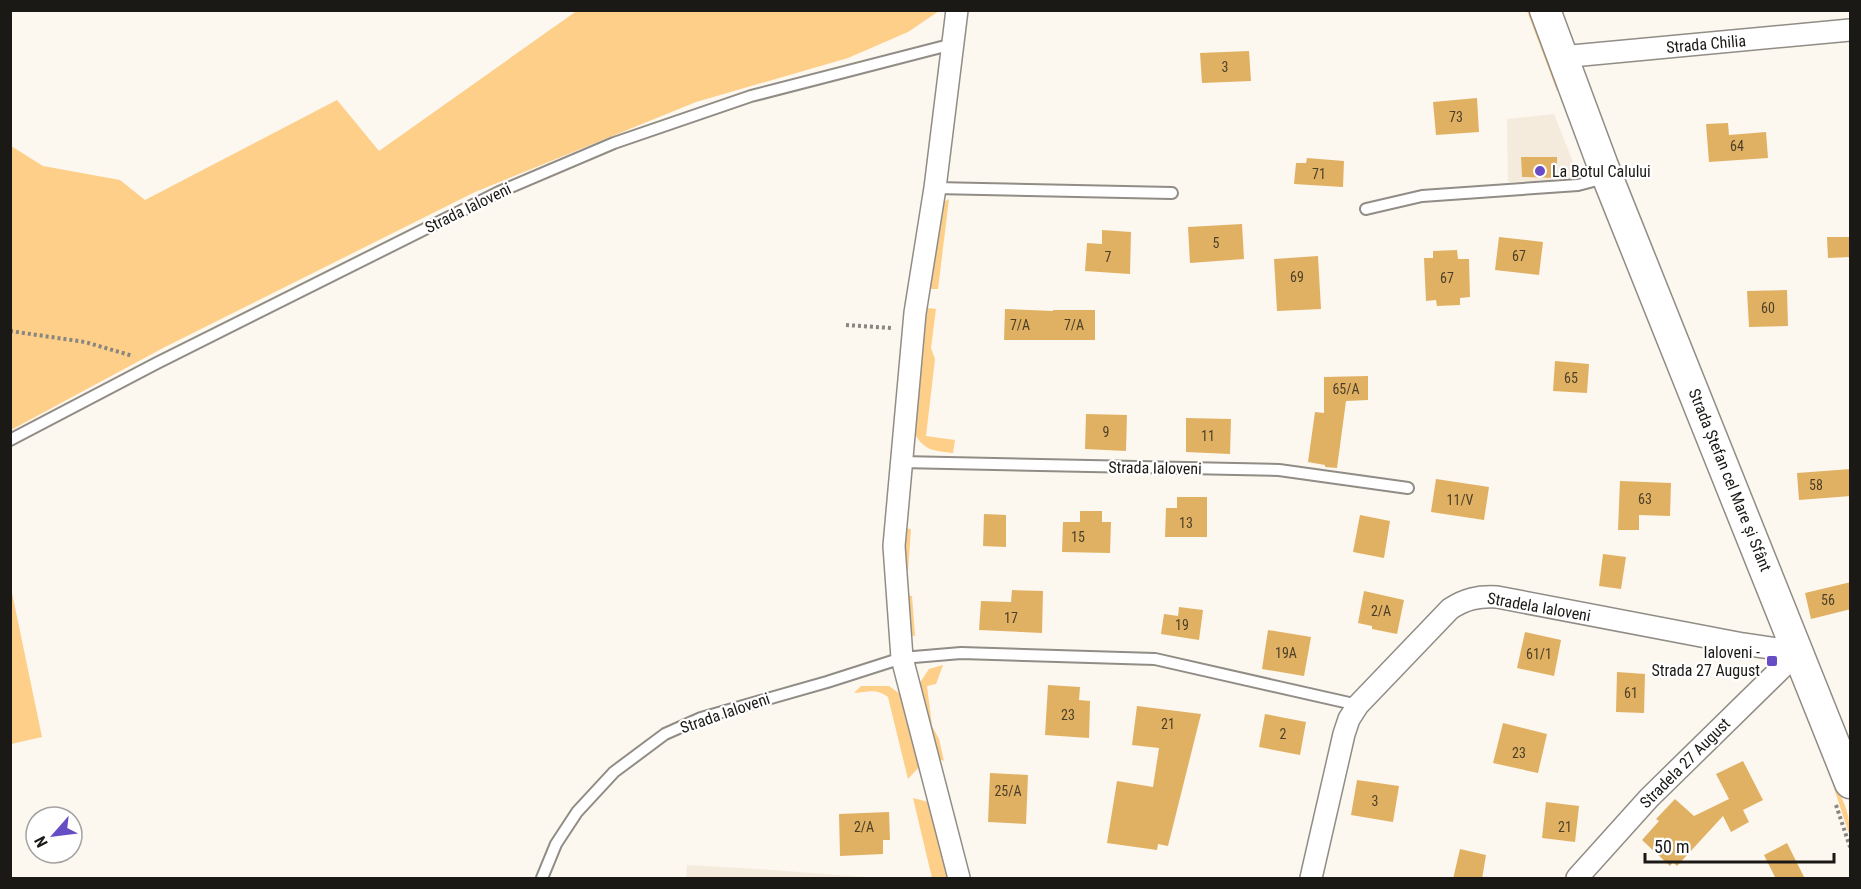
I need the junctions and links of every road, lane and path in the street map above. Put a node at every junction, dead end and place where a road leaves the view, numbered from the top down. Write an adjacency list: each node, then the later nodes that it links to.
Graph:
1 (957, 10): 4 (street)
2 (1545, 10): 5 (main road, Strada Ștefan cel Mare și Sfânt)
3 (1851, 30): 5 (street, Strada Chilia)
4 (953, 44): 7 (street); 13 (lane, Strada Ialoveni)
5 (1561, 57): 6 (main road, Strada Ștefan cel Mare și Sfânt)
6 (1608, 177): 9 (lane); 17 (main road, Strada Ștefan cel Mare și Sfânt)
7 (935, 188): 8 (lane); 11 (street)
8 (1173, 193)
9 (1366, 209)
10 (846, 325): 11 (path)
11 (913, 330): 15 (street)
12 (10, 331): 13 (path)
13 (157, 363): 14 (lane, Strada Ialoveni)
14 (10, 440)
15 (901, 462): 16 (lane, Strada Ialoveni); 18 (street)
16 (1408, 488)
17 (1798, 652): 19 (street, Stradela Ialoveni); 20 (main road, Strada Ștefan cel Mare și Sfânt); 24 (street, Stradela 27 August)
18 (902, 658): 19 (lane, Strada Ialoveni); 21 (lane, Strada Ialoveni); 22 (street)
19 (1358, 705): 23 (street, Stradela Ialoveni)
20 (1851, 783)
21 (542, 879)
22 (959, 879)
23 (1311, 879)
24 (1577, 879)

